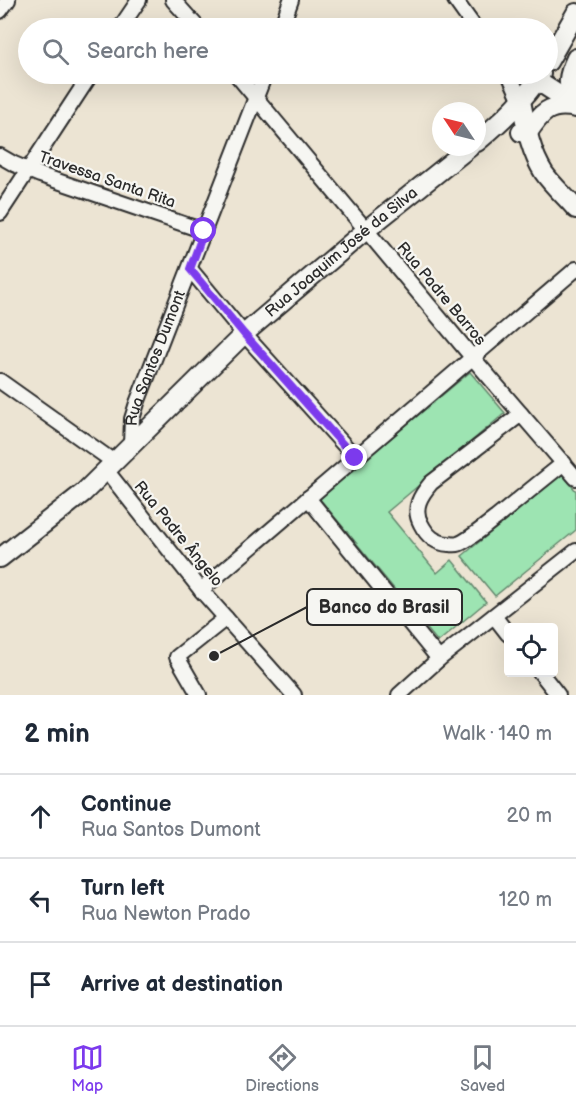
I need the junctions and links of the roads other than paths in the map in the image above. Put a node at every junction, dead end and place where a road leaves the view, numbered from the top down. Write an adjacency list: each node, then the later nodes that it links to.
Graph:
1 (8, 0): 6 (street)
2 (139, 0): 8 (street)
3 (173, 0): 9 (street)
4 (291, 0): 10 (street)
5 (455, 0): 11 (street)
6 (0, 10)
7 (576, 13): 12 (main road)
8 (127, 18)
9 (189, 18)
10 (285, 18)
11 (468, 18)
12 (558, 44)
13 (576, 58): 22 (main road)
14 (84, 84): 28 (street)
15 (245, 84): 20 (street, Rua Padre Barros)
16 (261, 84): 20 (street, Rua Santos Dumont)
17 (514, 84): 21 (street)
18 (533, 84): 21 (main road)
19 (548, 84): 22 (main road)
20 (256, 97): 31 (street, Rua Padre Barros); 32 (street, Rua Santos Dumont)
21 (521, 101): 23 (main road); 25 (main road)
22 (576, 105): 25 (main road)
23 (496, 126): 24 (main road); 25 (main road)
24 (486, 134)
25 (528, 134): 29 (main road)
26 (0, 156): 28 (street, Travessa Santa Rita)
27 (459, 156): 31 (main road, Rua Joaquim José da Silva)
28 (28, 170): 30 (street); 32 (street, Travessa Santa Rita)
29 (576, 209)
30 (0, 213)
31 (366, 230): 35 (main road, Rua Joaquim José da Silva); 36 (street, Rua Padre Barros)
32 (204, 231): 33 (street, Rua Santos Dumont)
33 (190, 269): 35 (street); 39 (street, Rua Santos Dumont)
34 (576, 269): 36 (street)
35 (244, 334): 39 (main road, Rua Joaquim José da Silva); 40 (street)
36 (472, 357): 38 (street, Rua Padre Barros); 40 (street)
37 (0, 381): 42 (street, Rua Padre Ângelo)
38 (521, 414): 41 (street, Rua Padre Barros); 41 (street)
39 (131, 444): 42 (main road, Rua Joaquim José da Silva)
40 (355, 458): 44 (street)
41 (564, 463): 43 (street, Rua Padre Barros)
42 (110, 466): 46 (main road); 47 (street, Rua Padre Ângelo)
43 (576, 478)
44 (308, 498): 47 (street); 51 (street)
45 (576, 551): 48 (street)
46 (0, 558)
47 (201, 590): 49 (street, Rua Padre Ângelo)
48 (494, 616): 50 (street); 51 (street)
49 (226, 618): 53 (street); 54 (street, Rua Padre Ângelo)
50 (504, 629)
51 (439, 659): 55 (street)
52 (544, 677): 56 (street)
53 (199, 695)
54 (294, 695)
55 (399, 695)
56 (558, 695)

